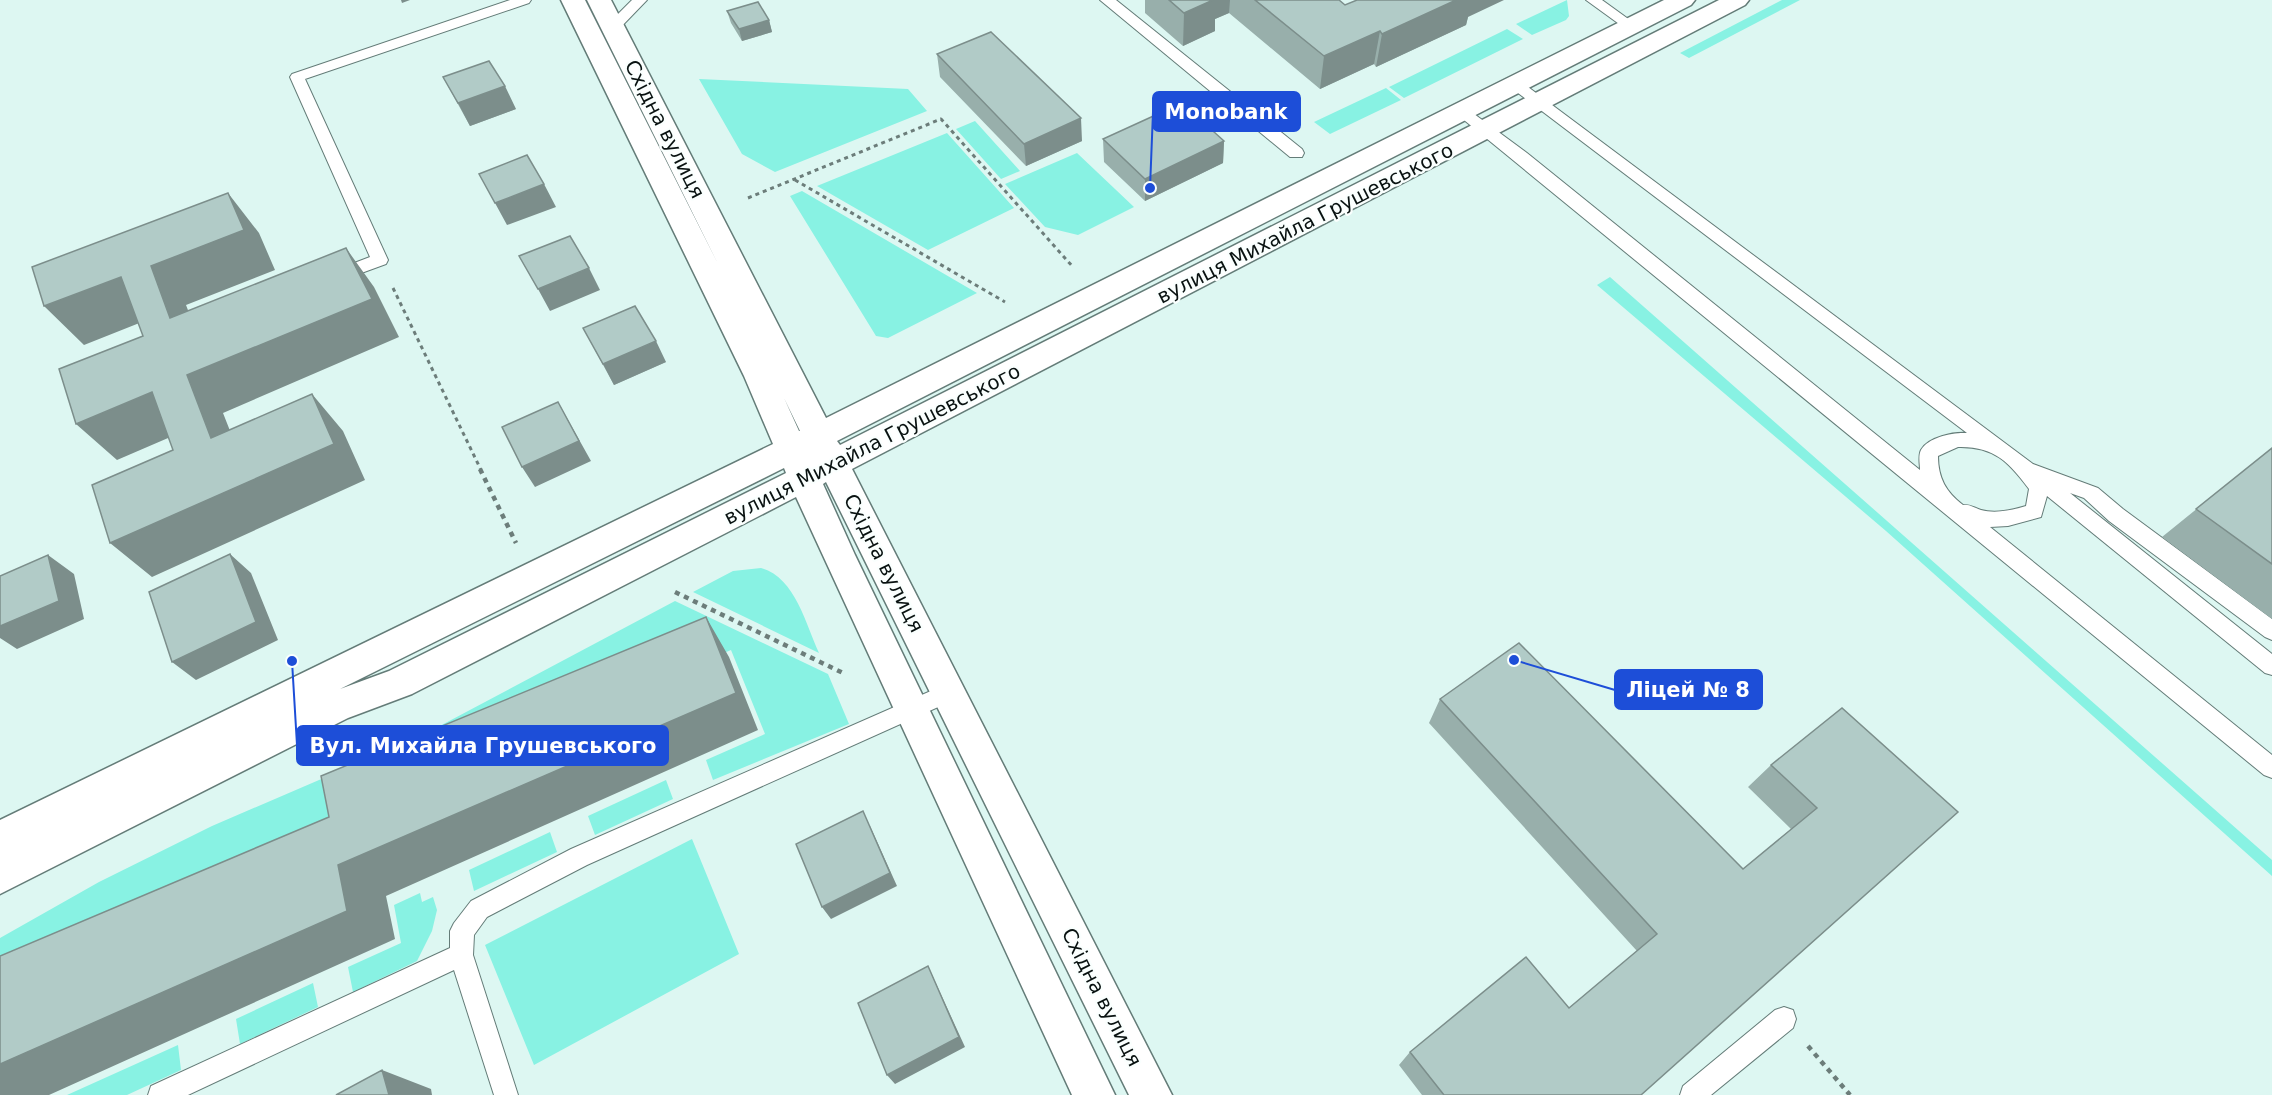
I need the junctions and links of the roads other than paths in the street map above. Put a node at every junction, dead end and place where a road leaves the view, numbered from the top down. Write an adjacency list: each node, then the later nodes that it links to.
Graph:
1 (524, 0): 16 (lane)
2 (573, 0): 18 (main road, Східна вулиця)
3 (599, 0): 10 (main road, Східна вулиця)
4 (640, 0): 10 (lane)
5 (1107, 0): 15 (lane)
6 (1593, 0): 9 (lane)
7 (1683, 0): 9 (main road, вулиця Михайла Грушевського)
8 (1737, 0): 12 (main road, вулиця Михайла Грушевського)
9 (1631, 26): 11 (main road, вулиця Михайла Грушевського)
10 (613, 27): 18 (main road, Східна вулиця)
11 (1515, 84): 12 (lane); 13 (main road, вулиця Михайла Грушевського)
12 (1539, 102): 14 (main road, вулиця Михайла Грушевського); 17 (lane)
13 (1461, 111): 14 (lane); 18 (main road, вулиця Михайла Грушевського)
14 (1486, 130): 18 (main road, вулиця Михайла Грушевського); 20 (lane)
15 (1296, 153)
16 (316, 284)
17 (1998, 446): 19 (lane); 20 (lane)
18 (812, 457): 23 (main road, Східна вулиця); 24 (main road, Східна вулиця); 26 (main road, вулиця Михайла Грушевського); 27 (main road, вулиця Михайла Грушевського)
19 (2024, 468): 20 (lane); 21 (lane); 22 (lane)
20 (1945, 500): 25 (lane)
21 (2272, 631)
22 (2272, 666)
23 (949, 692): 24 (lane); 33 (main road, Східна вулиця)
24 (912, 710): 28 (lane); 32 (main road, Східна вулиця)
25 (2272, 768)
26 (0, 840)
27 (0, 875)
28 (461, 956): 30 (lane); 31 (lane)
29 (1784, 1018): 34 (lane)
30 (160, 1095)
31 (506, 1095)
32 (1094, 1095)
33 (1151, 1095)
34 (1692, 1095)

